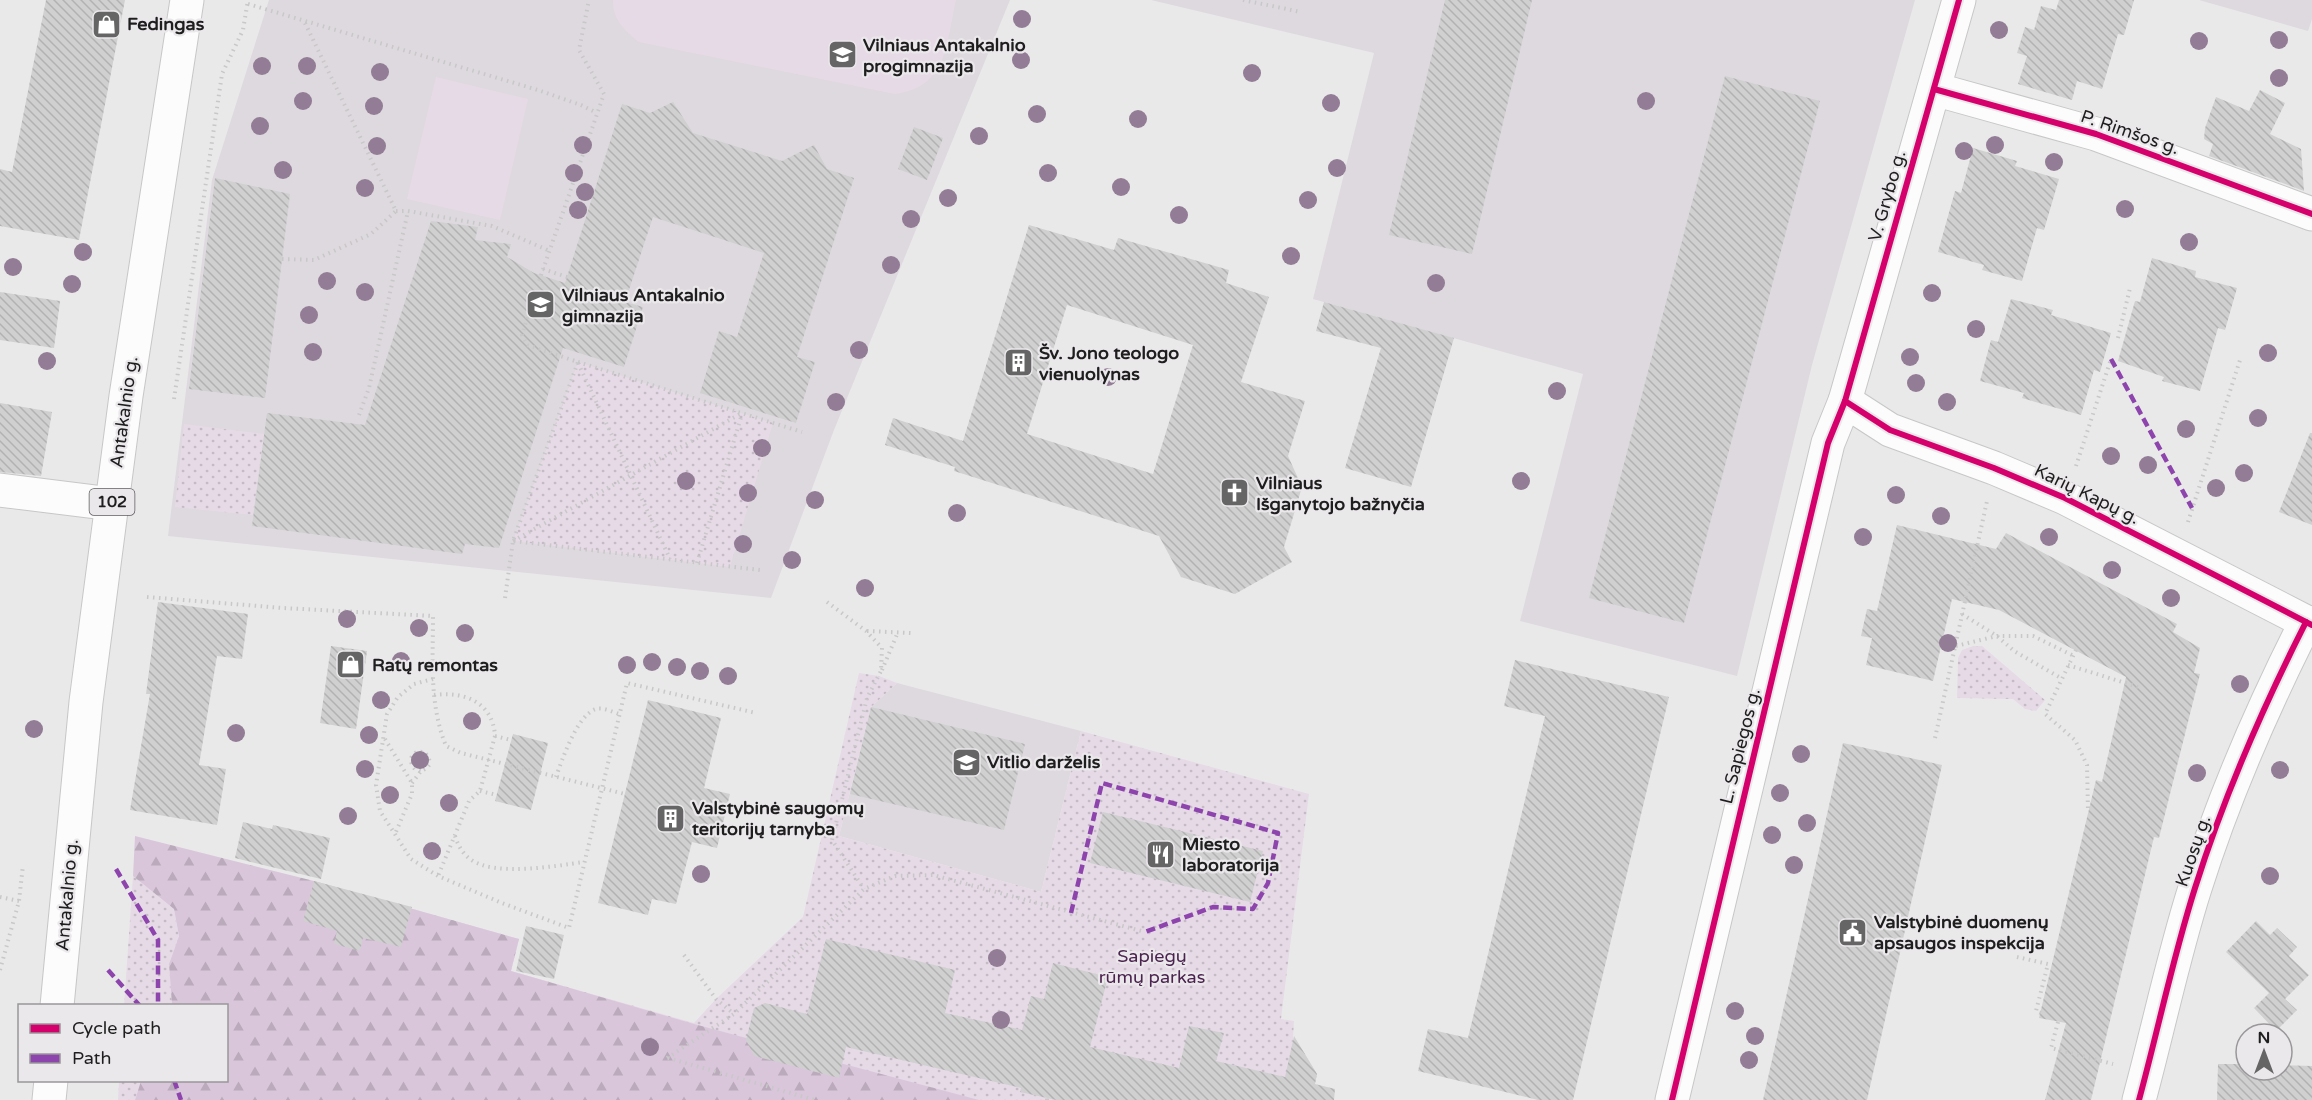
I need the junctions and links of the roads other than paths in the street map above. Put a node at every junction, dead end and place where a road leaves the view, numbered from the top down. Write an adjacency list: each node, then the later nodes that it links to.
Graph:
1 (187, 0): 7 (street, Antakalnio g. / 102)
2 (1959, 0): 3 (street, V. Grybo g.)
3 (1934, 89): 4 (street, P. Rimšos g.); 5 (street, V. Grybo g.)
4 (2312, 214)
5 (1845, 401): 8 (street, Karių Kapų g.); 12 (street, L. Sapiegos g.)
6 (0, 490): 7 (street)
7 (112, 504): 9 (street, Antakalnio g. / 102)
8 (2309, 624): 13 (street, Kuosų g.)
9 (57, 1004)
10 (51, 1082): 11 (street)
11 (49, 1100)
12 (1672, 1100)
13 (2139, 1100)

